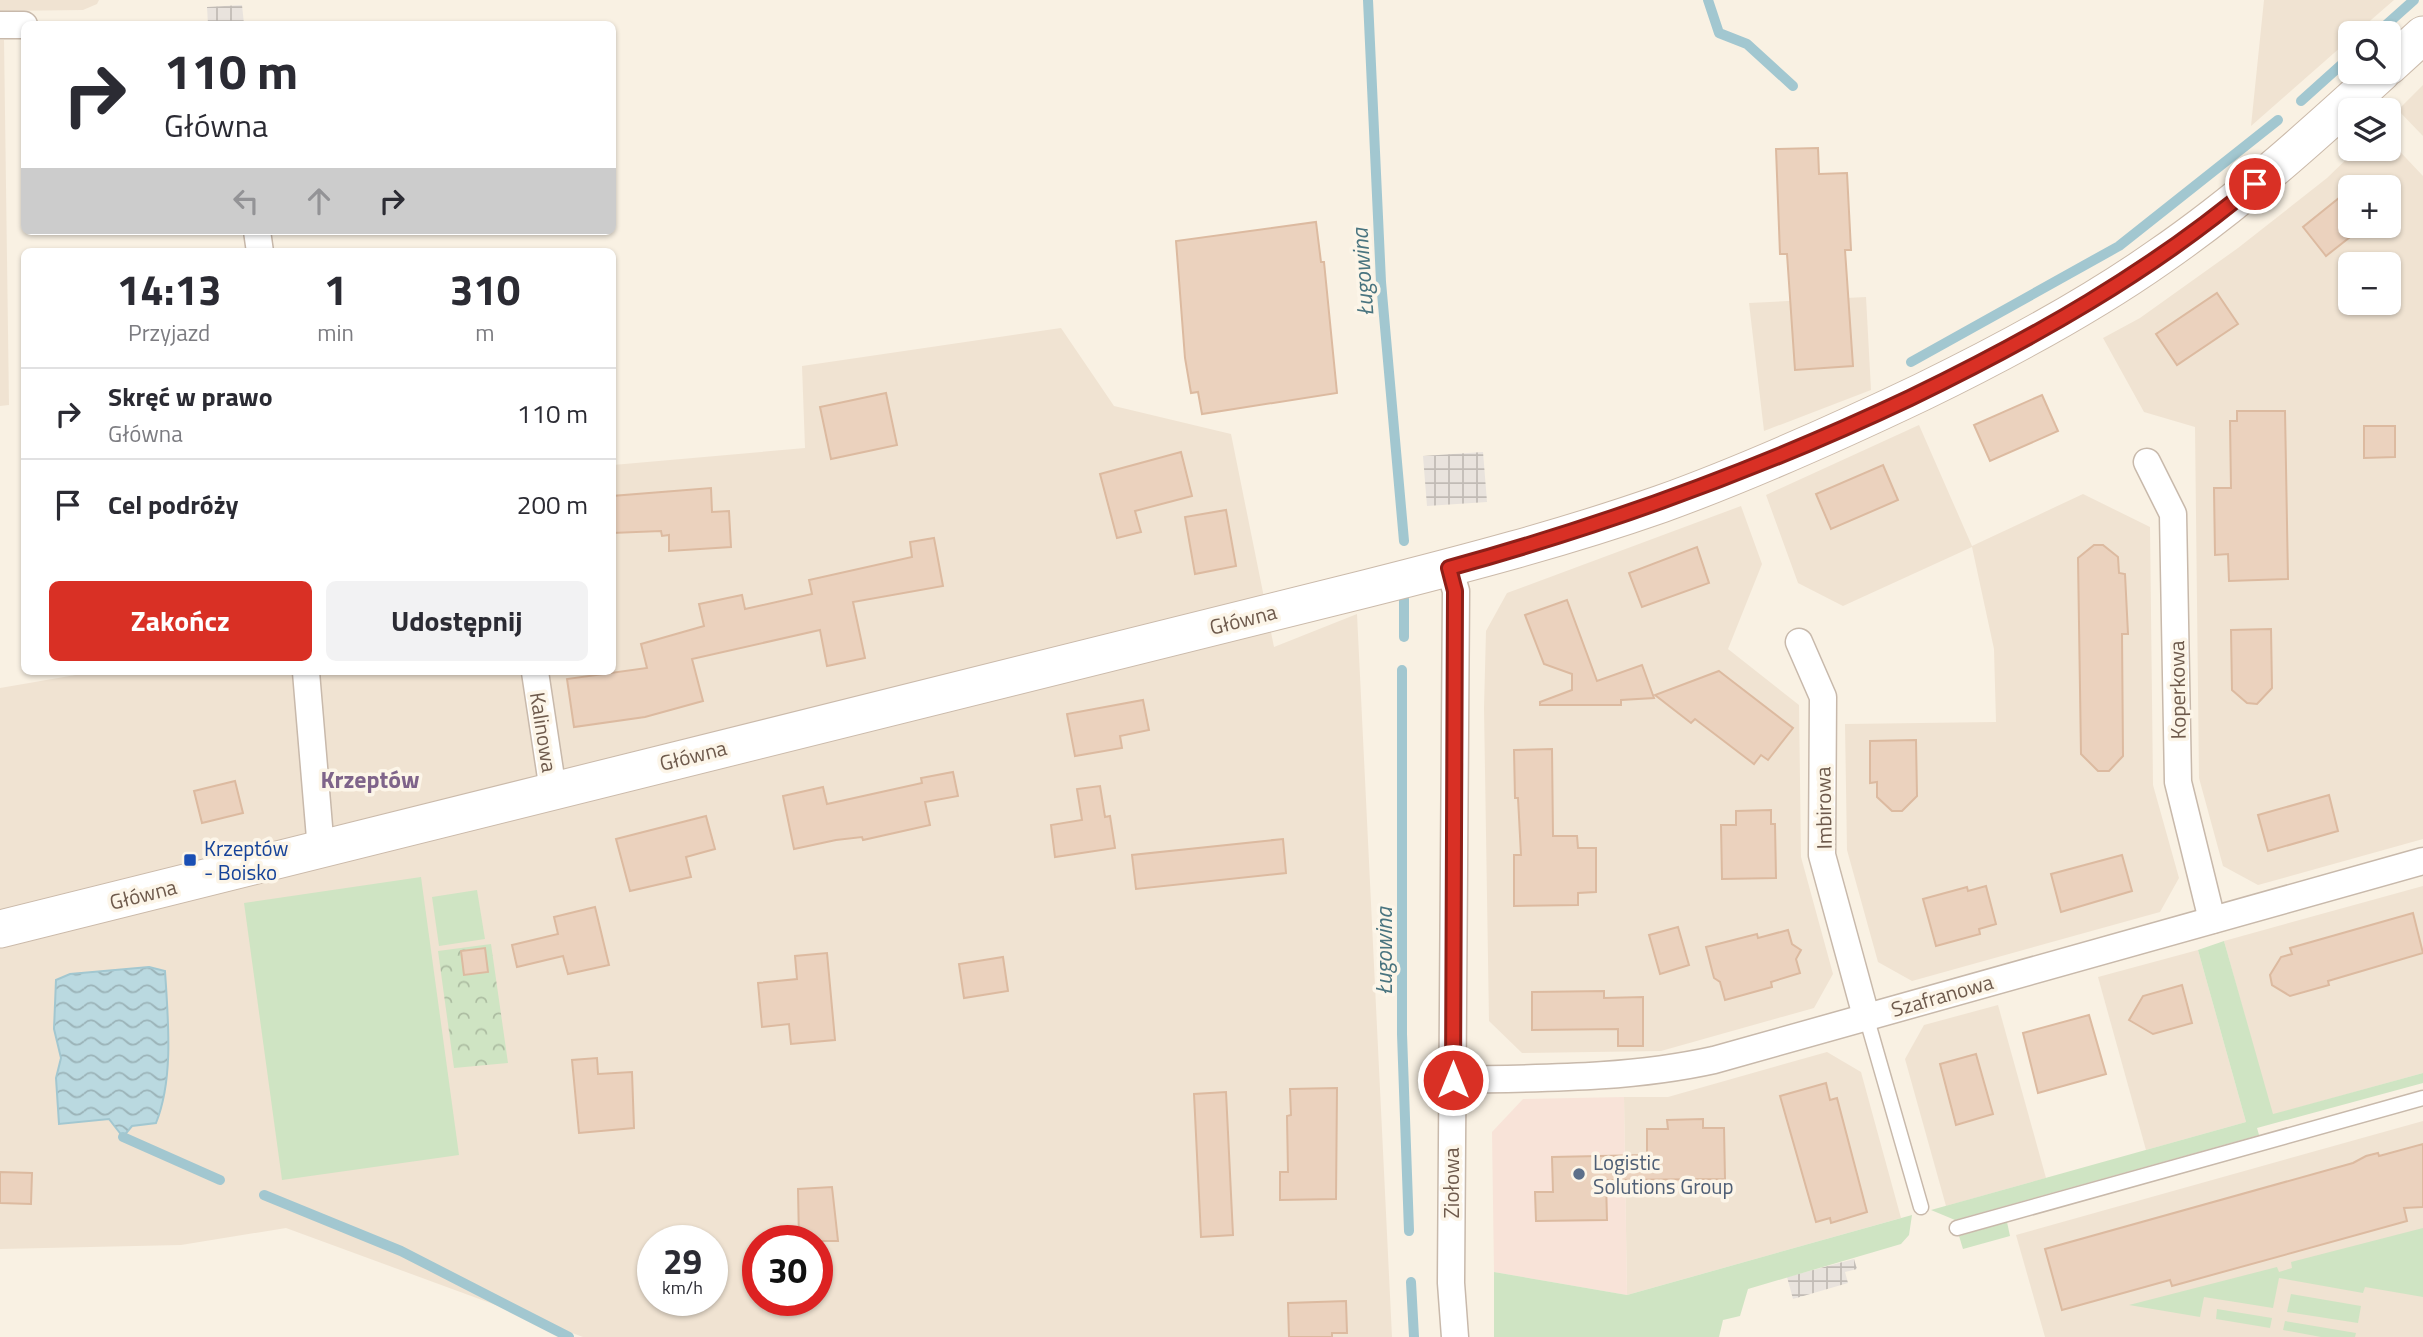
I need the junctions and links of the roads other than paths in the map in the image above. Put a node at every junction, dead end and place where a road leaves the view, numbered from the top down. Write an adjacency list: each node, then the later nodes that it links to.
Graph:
1 (21, 25): 2 (street)
2 (0, 26)
3 (2423, 34): 4 (street)
4 (2401, 55)
5 (2369, 84): 7 (street, Główna)
6 (2147, 462): 14 (street, Koperkowa)
7 (1449, 568): 11 (street, Główna); 17 (street, Ziołowa)
8 (1799, 642): 16 (street, Imbirowa)
9 (306, 675): 12 (street)
10 (535, 675): 11 (street, Kalinowa)
11 (552, 791): 12 (street, Główna)
12 (321, 850): 15 (street, Główna)
13 (2423, 861): 14 (street, Szafranowa)
14 (2212, 920): 16 (street, Szafranowa)
15 (0, 929)
16 (1866, 1016): 17 (street, Szafranowa); 19 (lane)
17 (1453, 1080): 21 (street, Ziołowa)
18 (2423, 1098): 20 (lane)
19 (1921, 1207)
20 (1957, 1227)
21 (1455, 1337)

